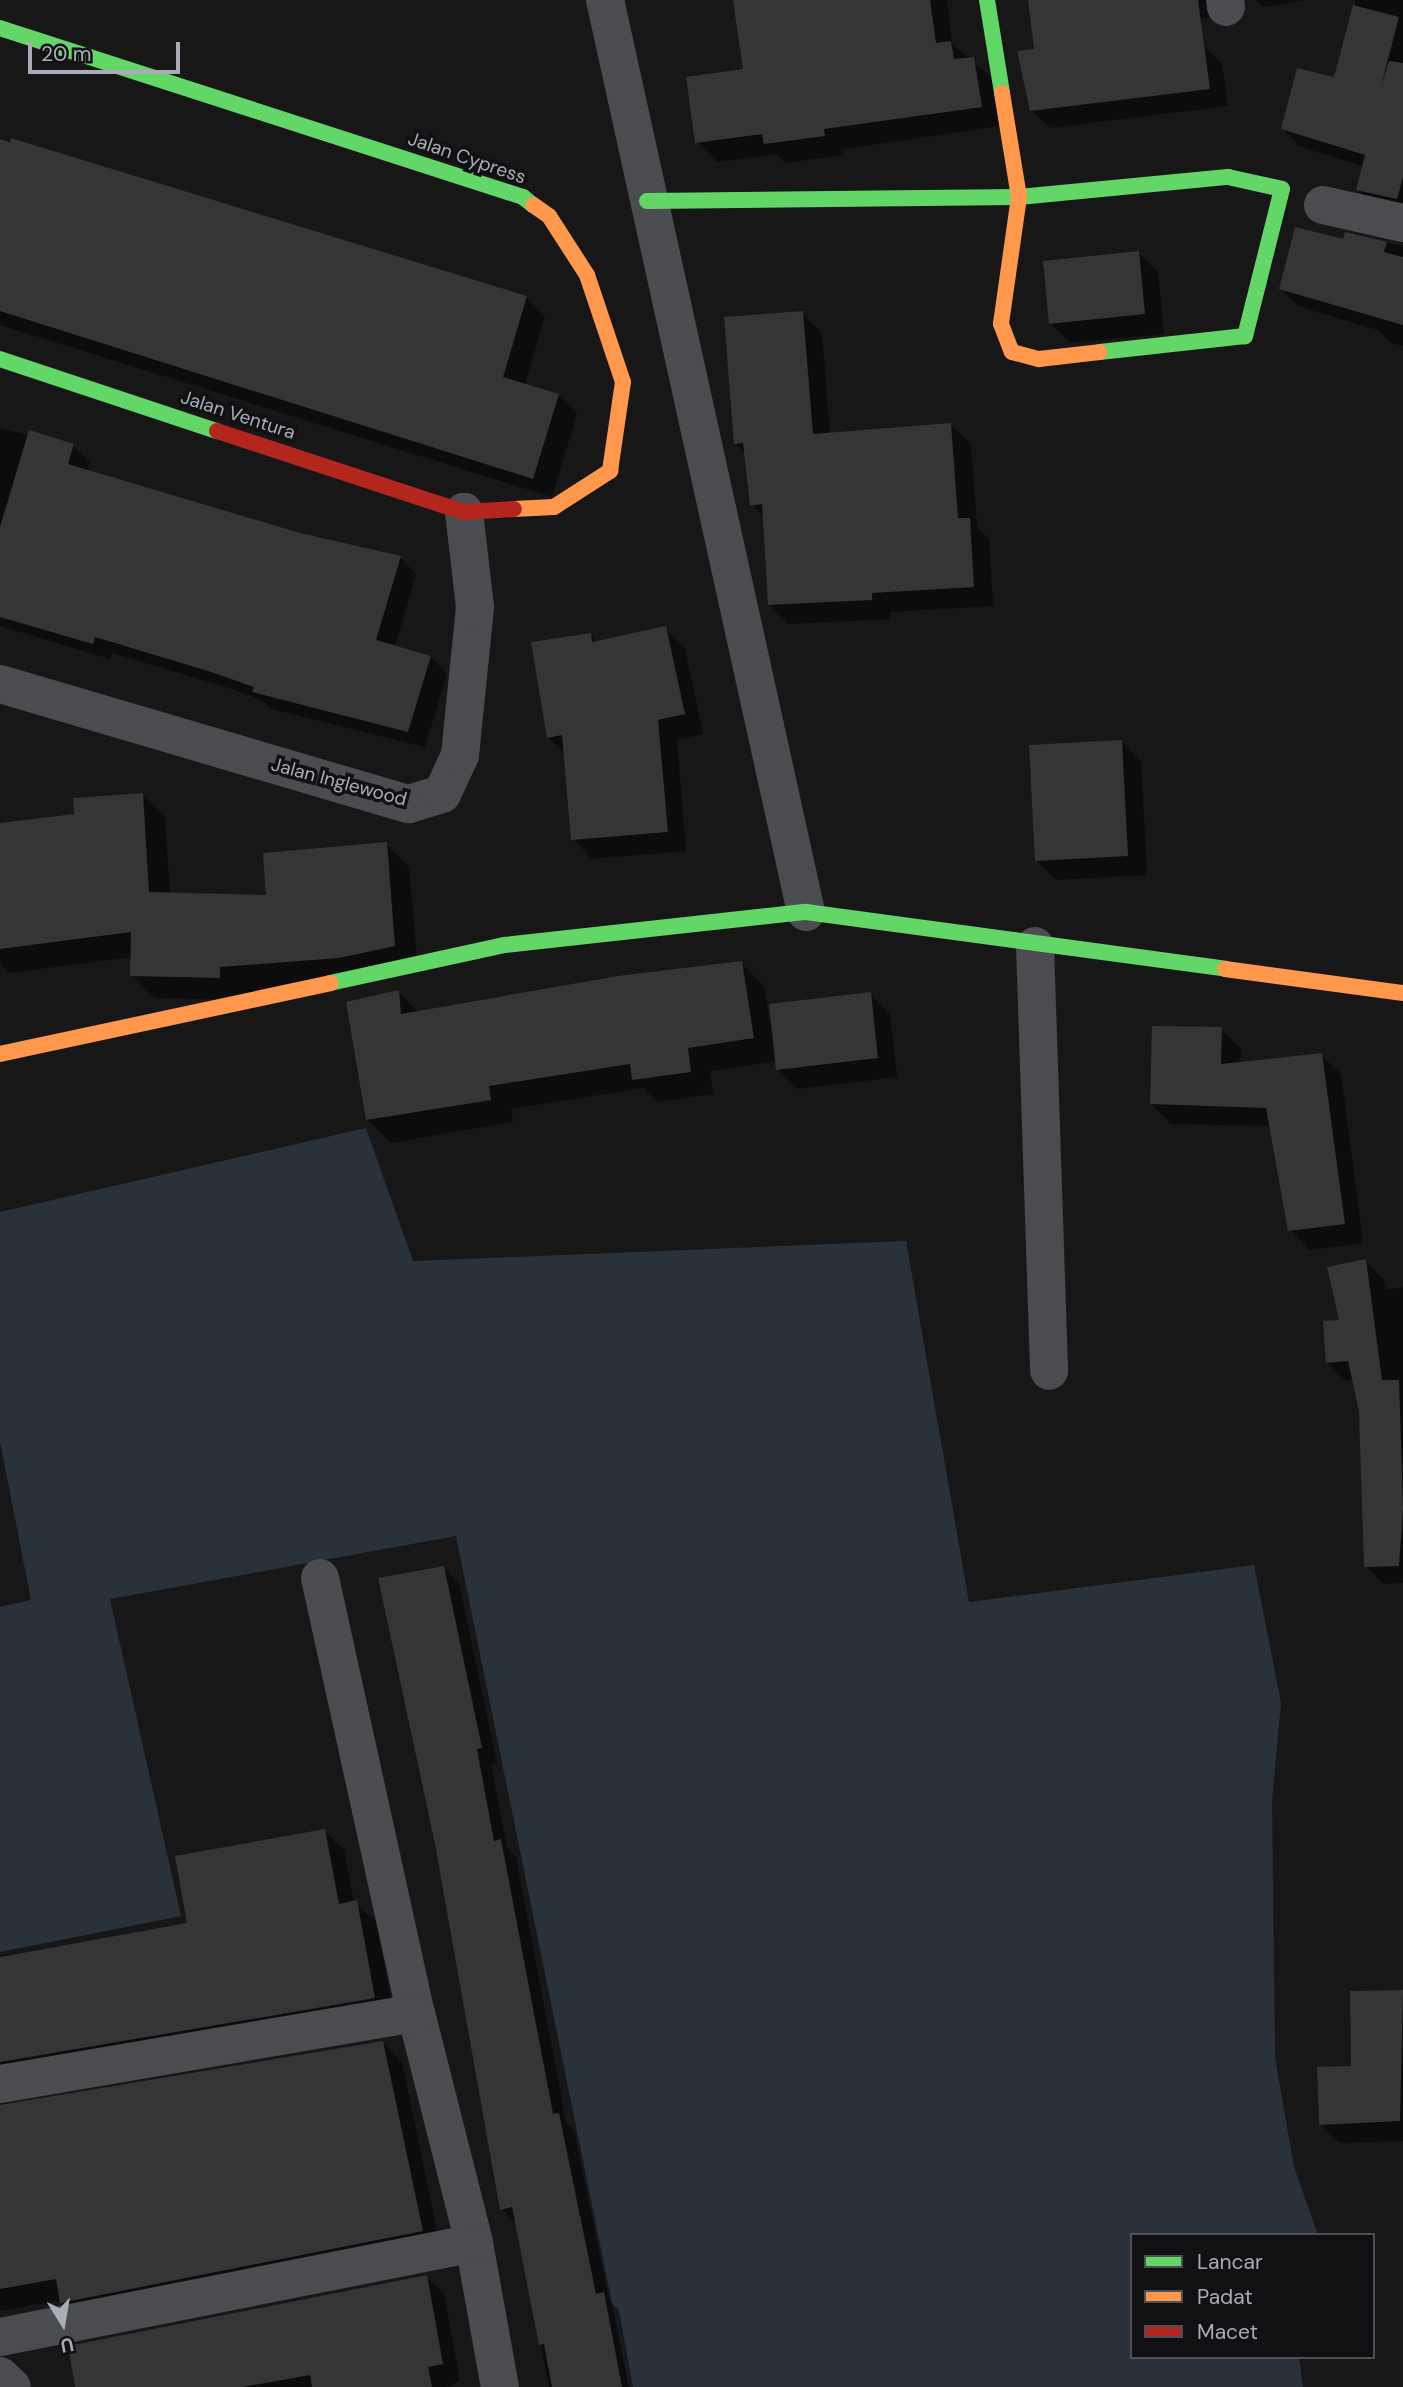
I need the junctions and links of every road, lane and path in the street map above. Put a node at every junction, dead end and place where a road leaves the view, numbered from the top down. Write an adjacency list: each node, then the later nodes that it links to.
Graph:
1 (605, 0): 5 (street)
2 (986, 0): 4 (street)
3 (0, 29): 9 (street, Jalan Cypress)
4 (1019, 197): 4 (street); 5 (street)
5 (647, 201): 11 (street)
6 (1323, 205): 7 (street)
7 (1403, 223)
8 (0, 359): 9 (street, Jalan Ventura)
9 (464, 512): 10 (street, Jalan Inglewood)
10 (0, 684)
11 (806, 912): 12 (street); 14 (street)
12 (1035, 946): 13 (street); 15 (street)
13 (1403, 993)
14 (0, 1054)
15 (1049, 1371)
16 (320, 1578): 17 (street)
17 (416, 2013): 18 (street); 19 (street)
18 (0, 2084)
19 (474, 2243): 20 (street); 23 (street)
20 (0, 2337)
21 (0, 2376): 22 (street)
22 (12, 2387)
23 (500, 2387)

